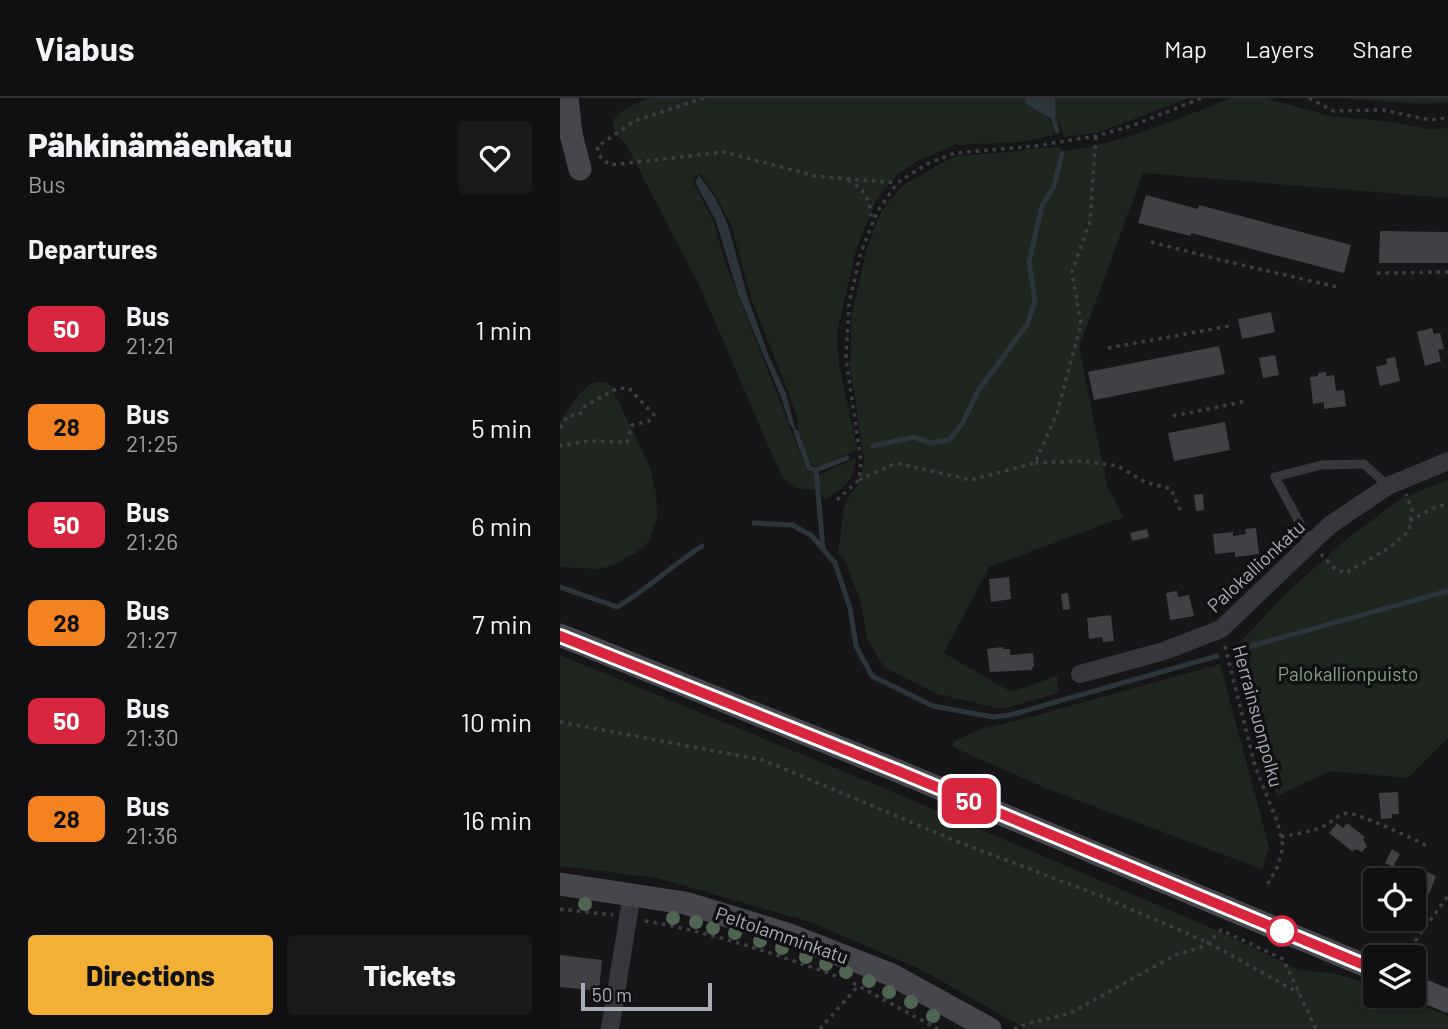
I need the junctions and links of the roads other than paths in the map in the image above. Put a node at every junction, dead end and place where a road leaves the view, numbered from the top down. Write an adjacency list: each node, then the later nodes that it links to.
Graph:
1 (563, 98): 2 (main road)
2 (560, 139)
3 (1448, 461): 4 (street, Palokallionkatu)
4 (1395, 483): 5 (street, Palokallionkatu); 5 (lane)
5 (1310, 542): 7 (street, Palokallionkatu)
6 (560, 635): 10 (main road)
7 (1080, 674)
8 (560, 884): 9 (main road, Peltolamminkatu)
9 (632, 894): 13 (street); 14 (main road, Peltolamminkatu)
10 (1363, 965)
11 (1426, 992): 12 (main road)
12 (1448, 1001)
13 (610, 1029)
14 (990, 1029)

